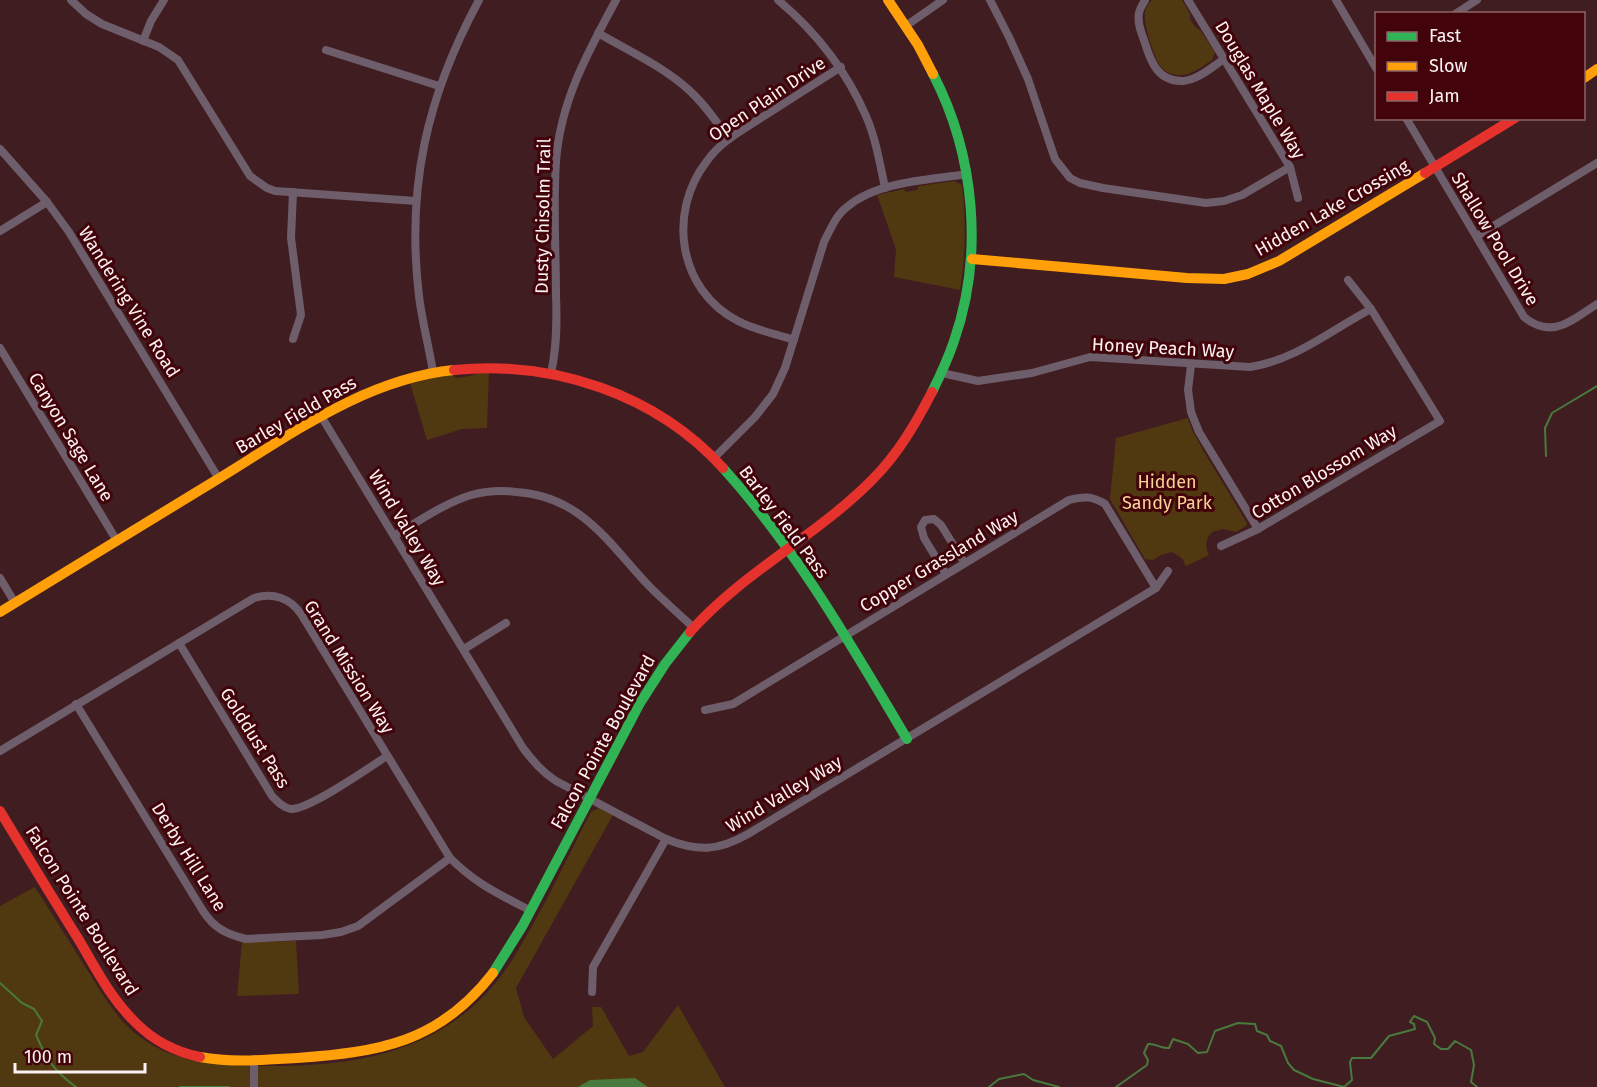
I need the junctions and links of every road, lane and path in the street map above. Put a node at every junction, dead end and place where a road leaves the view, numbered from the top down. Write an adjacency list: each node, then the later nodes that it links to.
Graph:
1 (71, 0): 16 (street)
2 (164, 0): 16 (street)
3 (479, 0): 21 (street)
4 (616, 0): 15 (street, Dusty Chisolm Trail)
5 (778, 0): 20 (street)
6 (888, 0): 14 (street, Falcon Pointe Boulevard)
7 (944, 0): 14 (street)
8 (990, 0): 27 (street)
9 (1145, 0): 18 (street)
10 (1188, 0): 18 (street, Douglas Maple Way)
11 (1336, 0): 19 (street)
12 (1476, 0): 13 (street)
13 (1458, 12)
14 (907, 25): 29 (street, Falcon Pointe Boulevard)
15 (598, 33): 24 (street); 46 (street, Dusty Chisolm Trail)
16 (143, 41): 31 (street)
17 (326, 50): 21 (street)
18 (1224, 59): 27 (street, Douglas Maple Way)
19 (1375, 64)
20 (841, 67): 24 (street, Open Plain Drive); 30 (street)
21 (439, 86): 33 (street)
22 (1407, 120): 28 (street, Shallow Pool Drive)
23 (1512, 120): 28 (street, Hidden Lake Crossing)
24 (729, 139): 42 (street, Open Plain Drive)
25 (0, 149): 34 (street, Wandering Vine Road)
26 (1597, 163): 36 (street)
27 (1290, 167): 32 (street, Douglas Maple Way)
28 (1434, 167): 36 (street, Shallow Pool Drive); 37 (street, Hidden Lake Crossing)
29 (967, 174): 30 (street); 37 (street, Falcon Pointe Boulevard)
30 (885, 188): 42 (street)
31 (293, 192): 33 (street); 41 (street)
32 (1298, 198)
33 (416, 201): 45 (street)
34 (47, 202): 35 (street); 50 (street, Wandering Vine Road)
35 (0, 231)
36 (1477, 236): 39 (street, Shallow Pool Drive)
37 (972, 259): 47 (street, Falcon Pointe Boulevard)
38 (1348, 280): 40 (street)
39 (1597, 304)
40 (1371, 309): 44 (street, Honey Peach Way); 51 (street, Cotton Blossom Way)
41 (292, 339)
42 (794, 340): 49 (street)
43 (0, 348): 53 (street, Canyon Sage Lane)
44 (1191, 365): 47 (street, Honey Peach Way); 51 (street)
45 (433, 372): 46 (street, Barley Field Pass); 48 (street, Barley Field Pass)
46 (550, 373): 49 (street, Barley Field Pass)
47 (942, 373): 55 (street, Falcon Pointe Boulevard)
48 (321, 416): 50 (street, Barley Field Pass); 52 (street, Wind Valley Way)
49 (714, 458): 55 (street, Barley Field Pass)
50 (219, 479): 53 (street, Barley Field Pass)
51 (1258, 530): 54 (street, Cotton Blossom Way)
52 (394, 536): 64 (street); 67 (street, Wind Valley Way)
53 (117, 541): 61 (street, Barley Field Pass)
54 (1221, 546)
55 (787, 549): 64 (street, Falcon Pointe Boulevard); 65 (street, Barley Field Pass)
56 (964, 562): 58 (street, Copper Grassland Way); 58 (street); 60 (street, Copper Grassland Way)
57 (1168, 571): 60 (street, Wind Valley Way)
58 (946, 574): 65 (street, Copper Grassland Way)
59 (0, 578): 61 (street)
60 (1156, 588): 70 (street, Wind Valley Way)
61 (15, 603): 62 (street, Barley Field Pass)
62 (0, 612)
63 (506, 623): 67 (street)
64 (694, 628): 73 (street, Falcon Pointe Boulevard)
65 (845, 635): 69 (street, Copper Grassland Way); 70 (street, Barley Field Pass)
66 (179, 643): 68 (street, Grand Mission Way); 72 (street, Grand Mission Way); 72 (street, Golddust Pass)
67 (464, 649): 73 (street, Wind Valley Way)
68 (76, 704): 71 (street, Grand Mission Way); 76 (street, Derby Hill Lane)
69 (705, 710)
70 (907, 738): 75 (street, Wind Valley Way)
71 (0, 751)
72 (387, 756): 76 (street, Grand Mission Way)
73 (590, 799): 75 (street, Wind Valley Way); 77 (street, Falcon Pointe Boulevard)
74 (0, 811): 79 (street, Falcon Pointe Boulevard)
75 (666, 839): 78 (street)
76 (450, 858): 77 (street, Grand Mission Way)
77 (531, 911): 79 (street, Falcon Pointe Boulevard)
78 (592, 992)
79 (254, 1059): 80 (street)
80 (254, 1087)

